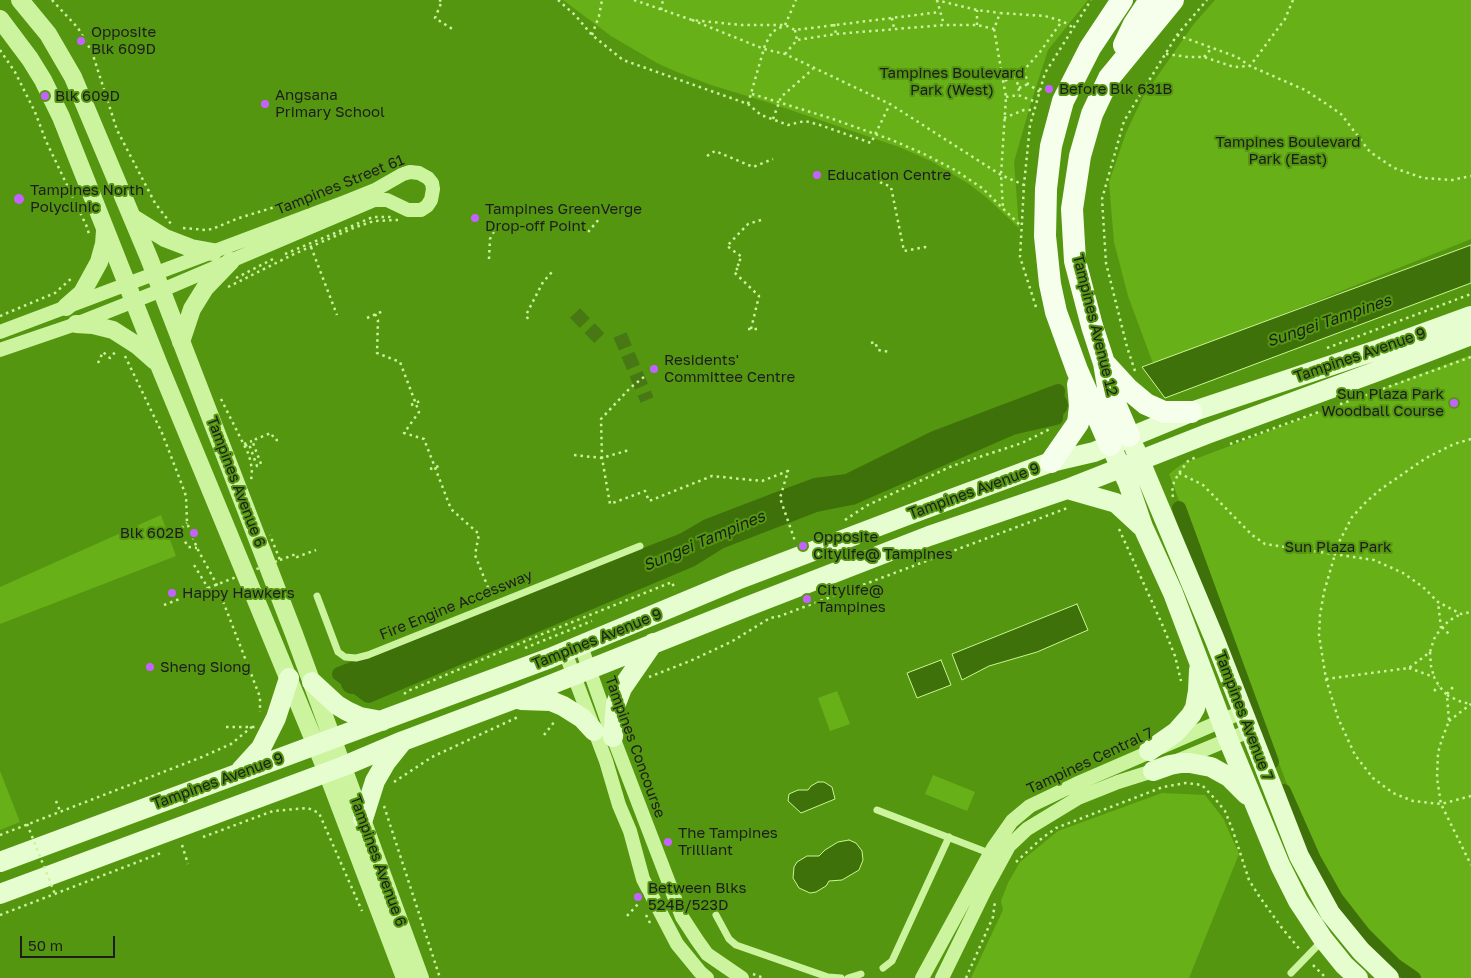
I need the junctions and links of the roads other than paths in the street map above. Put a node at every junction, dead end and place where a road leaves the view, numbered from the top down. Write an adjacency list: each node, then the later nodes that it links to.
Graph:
1 (20, 0): 7 (street, Tampines Avenue 6)
2 (1122, 0): 24 (main road, Tampines Avenue 12)
3 (1150, 0): 6 (main road)
4 (1173, 0): 6 (main road, Tampines Avenue 12)
5 (0, 19): 8 (street, Tampines Avenue 6)
6 (1109, 78): 22 (main road, Tampines Avenue 12)
7 (133, 218): 9 (street); 11 (street, Tampines Avenue 6)
8 (105, 228): 12 (street, Tampines Avenue 6); 15 (street)
9 (213, 252): 10 (street, Tampines Street 61); 11 (street, Tampines Street 61)
10 (231, 261): 13 (street, Tampines Street 61); 20 (street)
11 (155, 273): 12 (street, Tampines Street 61); 13 (street, Tampines Avenue 6)
12 (127, 284): 14 (street, Tampines Avenue 6); 15 (street, Tampines Street 61)
13 (162, 290): 14 (street, Tampines Street 61); 20 (street, Tampines Avenue 6)
14 (134, 302): 17 (street, Tampines Street 61); 23 (street, Tampines Avenue 6)
15 (66, 307): 18 (street, Tampines Street 61)
16 (1471, 316): 25 (main road, Tampines Avenue 9)
17 (76, 324): 21 (street, Tampines Street 61); 23 (street)
18 (0, 332)
19 (1471, 335): 27 (main road, Tampines Avenue 9)
20 (181, 342): 39 (street, Tampines Avenue 6)
21 (0, 350)
22 (1104, 363): 25 (main road, Tampines Avenue 9); 26 (main road, Tampines Avenue 12)
23 (159, 365): 38 (street, Tampines Avenue 6)
24 (1077, 370): 26 (main road, Tampines Avenue 12); 28 (main road)
25 (1191, 412): 26 (main road, Tampines Avenue 9)
26 (1119, 441): 27 (main road, Tampines Avenue 7); 28 (main road, Tampines Avenue 9); 29 (main road, Tampines Avenue 7)
27 (1140, 460): 29 (main road, Tampines Avenue 9); 42 (main road, Tampines Avenue 7)
28 (1051, 462): 35 (main road, Tampines Avenue 9)
29 (1121, 467): 30 (main road, Tampines Avenue 9); 31 (main road, Tampines Avenue 7)
30 (1071, 498): 31 (main road); 34 (main road, Tampines Avenue 9)
31 (1143, 527): 36 (main road, Tampines Avenue 7)
32 (640, 546): 33 (lane, Fire Engine Accessway)
33 (317, 596)
34 (653, 644): 37 (main road, Tampines Avenue 9); 44 (main road)
35 (573, 649): 37 (street, Tampines Concourse); 41 (main road, Tampines Avenue 9)
36 (1197, 656): 43 (main road, Tampines Avenue 7); 47 (main road)
37 (581, 672): 40 (main road, Tampines Avenue 9); 44 (street, Tampines Concourse); 44 (street, Tampines Concourse)
38 (289, 678): 45 (street, Tampines Avenue 6); 50 (main road)
39 (312, 682): 41 (main road); 45 (street, Tampines Avenue 6)
40 (517, 708): 44 (main road); 46 (main road, Tampines Avenue 9)
41 (382, 721): 45 (main road, Tampines Avenue 9)
42 (1246, 722): 43 (street, Tampines Central 7); 43 (street, Tampines Central 7); 72 (main road, Tampines Avenue 7)
43 (1225, 730): 47 (street, Tampines Central 7); 49 (street, Tampines Central 7); 51 (main road, Tampines Avenue 7)
44 (603, 734): 63 (street, Tampines Concourse); 66 (street, Tampines Concourse)
45 (324, 741): 48 (street, Tampines Avenue 6); 50 (main road, Tampines Avenue 9)
46 (403, 741): 48 (main road, Tampines Avenue 9); 53 (main road)
47 (1149, 751): 55 (street, Tampines Central 7)
48 (336, 769): 53 (street, Tampines Avenue 6); 57 (main road, Tampines Avenue 9); 64 (street, Tampines Avenue 6)
49 (1153, 771): 51 (main road); 70 (street, Tampines Central 7)
50 (238, 774): 56 (main road, Tampines Avenue 9)
51 (1254, 802): 59 (main road, Tampines Avenue 7)
52 (877, 810): 54 (lane)
53 (363, 819): 65 (street, Tampines Avenue 6)
54 (949, 837): 55 (lane); 60 (lane)
55 (990, 853): 69 (street, Tampines Central 7)
56 (0, 862)
57 (0, 894)
58 (716, 915): 67 (lane)
59 (1323, 939): 61 (lane); 71 (main road, Tampines Avenue 7)
60 (882, 968)
61 (1291, 973)
62 (861, 974): 68 (lane)
63 (746, 976)
64 (405, 978)
65 (420, 978)
66 (707, 978)
67 (841, 978)
68 (848, 978)
69 (922, 978)
70 (942, 978)
71 (1358, 978)
72 (1389, 978)

